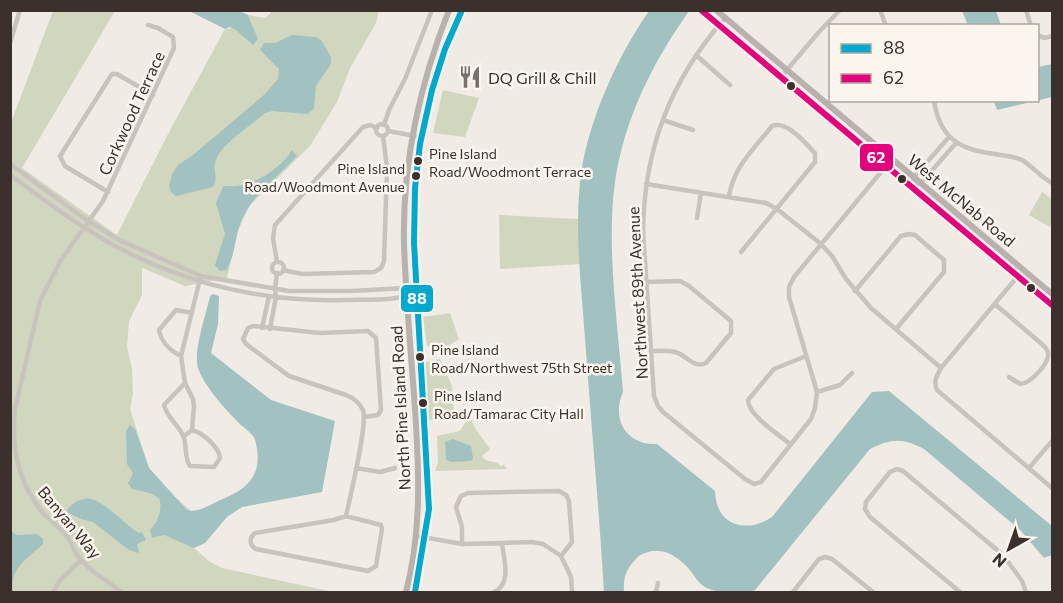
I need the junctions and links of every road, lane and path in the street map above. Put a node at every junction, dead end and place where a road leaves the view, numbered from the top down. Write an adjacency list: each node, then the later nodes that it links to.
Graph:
1 (20, 10): 11 (street)
2 (432, 10): 19 (street)
3 (449, 10): 23 (main road, North Pine Island Road)
4 (462, 10): 25 (main road, North Pine Island Road)
5 (700, 10): 10 (main road, West McNab Road)
6 (716, 10): 8 (main road, West McNab Road)
7 (840, 10): 13 (street)
8 (725, 18): 10 (street, Northwest 89th Avenue); 13 (main road, West McNab Road)
9 (148, 25): 16 (street, Corkwood Terrace)
10 (718, 25): 12 (street, Northwest 89th Avenue); 14 (main road, West McNab Road)
11 (10, 43)
12 (696, 55): 15 (street); 18 (street, Northwest 89th Avenue)
13 (786, 70): 14 (street); 31 (main road, West McNab Road)
14 (781, 77): 29 (main road, West McNab Road)
15 (730, 85)
16 (153, 95): 36 (street, Corkwood Terrace); 36 (street)
17 (934, 102): 26 (street)
18 (663, 120): 21 (street); 32 (street, Northwest 89th Avenue)
19 (384, 125): 20 (street); 22 (street)
20 (377, 128): 24 (street); 45 (street)
21 (693, 130)
22 (388, 131): 23 (street); 24 (street)
23 (412, 135): 25 (street); 51 (main road, North Pine Island Road)
24 (383, 136): 46 (street)
25 (422, 137): 53 (main road, North Pine Island Road)
26 (949, 137): 27 (street); 31 (street)
27 (956, 143): 33 (street); 34 (street)
28 (13, 166): 30 (street); 41 (street)
29 (886, 166): 35 (main road, West McNab Road); 43 (street)
30 (10, 174): 42 (street)
31 (914, 177): 33 (main road, West McNab Road); 35 (street)
32 (646, 183): 37 (street); 50 (street, Northwest 89th Avenue)
33 (921, 183): 35 (street); 55 (main road, West McNab Road)
34 (1053, 183)
35 (912, 187): 48 (main road, West McNab Road)
36 (108, 192): 41 (street, Corkwood Terrace)
37 (701, 193): 38 (street); 40 (street)
38 (729, 196): 39 (street); 39 (street)
39 (777, 209): 43 (street); 44 (street)
40 (696, 218)
41 (88, 221): 42 (street, Banyan Way); 49 (street)
42 (84, 228): 49 (street); 73 (street, Banyan Way)
43 (821, 244): 54 (street); 67 (street)
44 (741, 252)
45 (277, 262): 46 (street); 47 (street)
46 (284, 270): 47 (street)
47 (277, 273): 52 (street)
48 (1018, 276): 59 (street); 60 (main road, West McNab Road)
49 (200, 279): 52 (street); 56 (street); 61 (street)
50 (647, 282): 65 (street, Northwest 89th Avenue); 65 (street)
51 (406, 288): 52 (street); 53 (street); 58 (main road, North Pine Island Road)
52 (275, 289): 56 (street); 57 (street)
53 (417, 291): 58 (street); 85 (main road, North Pine Island Road)
54 (855, 291): 64 (street); 64 (street)
55 (1053, 294)
56 (268, 296): 57 (street); 62 (street)
57 (276, 297): 58 (street); 63 (street)
58 (407, 297): 84 (main road, North Pine Island Road)
59 (996, 304): 68 (street); 70 (street)
60 (1053, 305)
61 (192, 314): 66 (street); 66 (street)
62 (262, 328): 63 (street); 74 (street)
63 (270, 329): 74 (street)
64 (896, 329): 68 (street)
65 (651, 351): 78 (street, Northwest 89th Avenue)
66 (181, 356): 71 (street)
67 (806, 356): 72 (street); 78 (street)
68 (941, 368): 81 (street)
69 (852, 373): 72 (street)
70 (1009, 377)
71 (185, 383): 75 (street); 76 (street)
72 (817, 392): 78 (street)
73 (13, 409): 89 (street, Banyan Way)
74 (364, 417): 79 (street)
75 (192, 430): 76 (street); 76 (street)
76 (184, 436)
77 (1053, 441): 81 (street)
78 (790, 444)
79 (356, 468): 80 (street); 83 (street)
80 (395, 468)
81 (1029, 468): 82 (street)
82 (1053, 488)
83 (346, 516): 83 (street)
84 (417, 536): 85 (street); 93 (main road, North Pine Island Road)
85 (425, 538): 86 (street); 94 (main road, North Pine Island Road)
86 (462, 544): 87 (street); 88 (street)
87 (502, 544): 88 (street); 95 (street)
88 (561, 556): 96 (street)
89 (81, 560): 91 (street); 92 (street, Banyan Way)
90 (658, 583): 97 (street)
91 (53, 592)
92 (122, 592)
93 (405, 592)
94 (415, 592)
95 (494, 592)
96 (572, 592)
97 (656, 592)
98 (793, 592): 99 (street)
99 (873, 592)
100 (960, 592): 101 (street)
101 (1026, 592)

